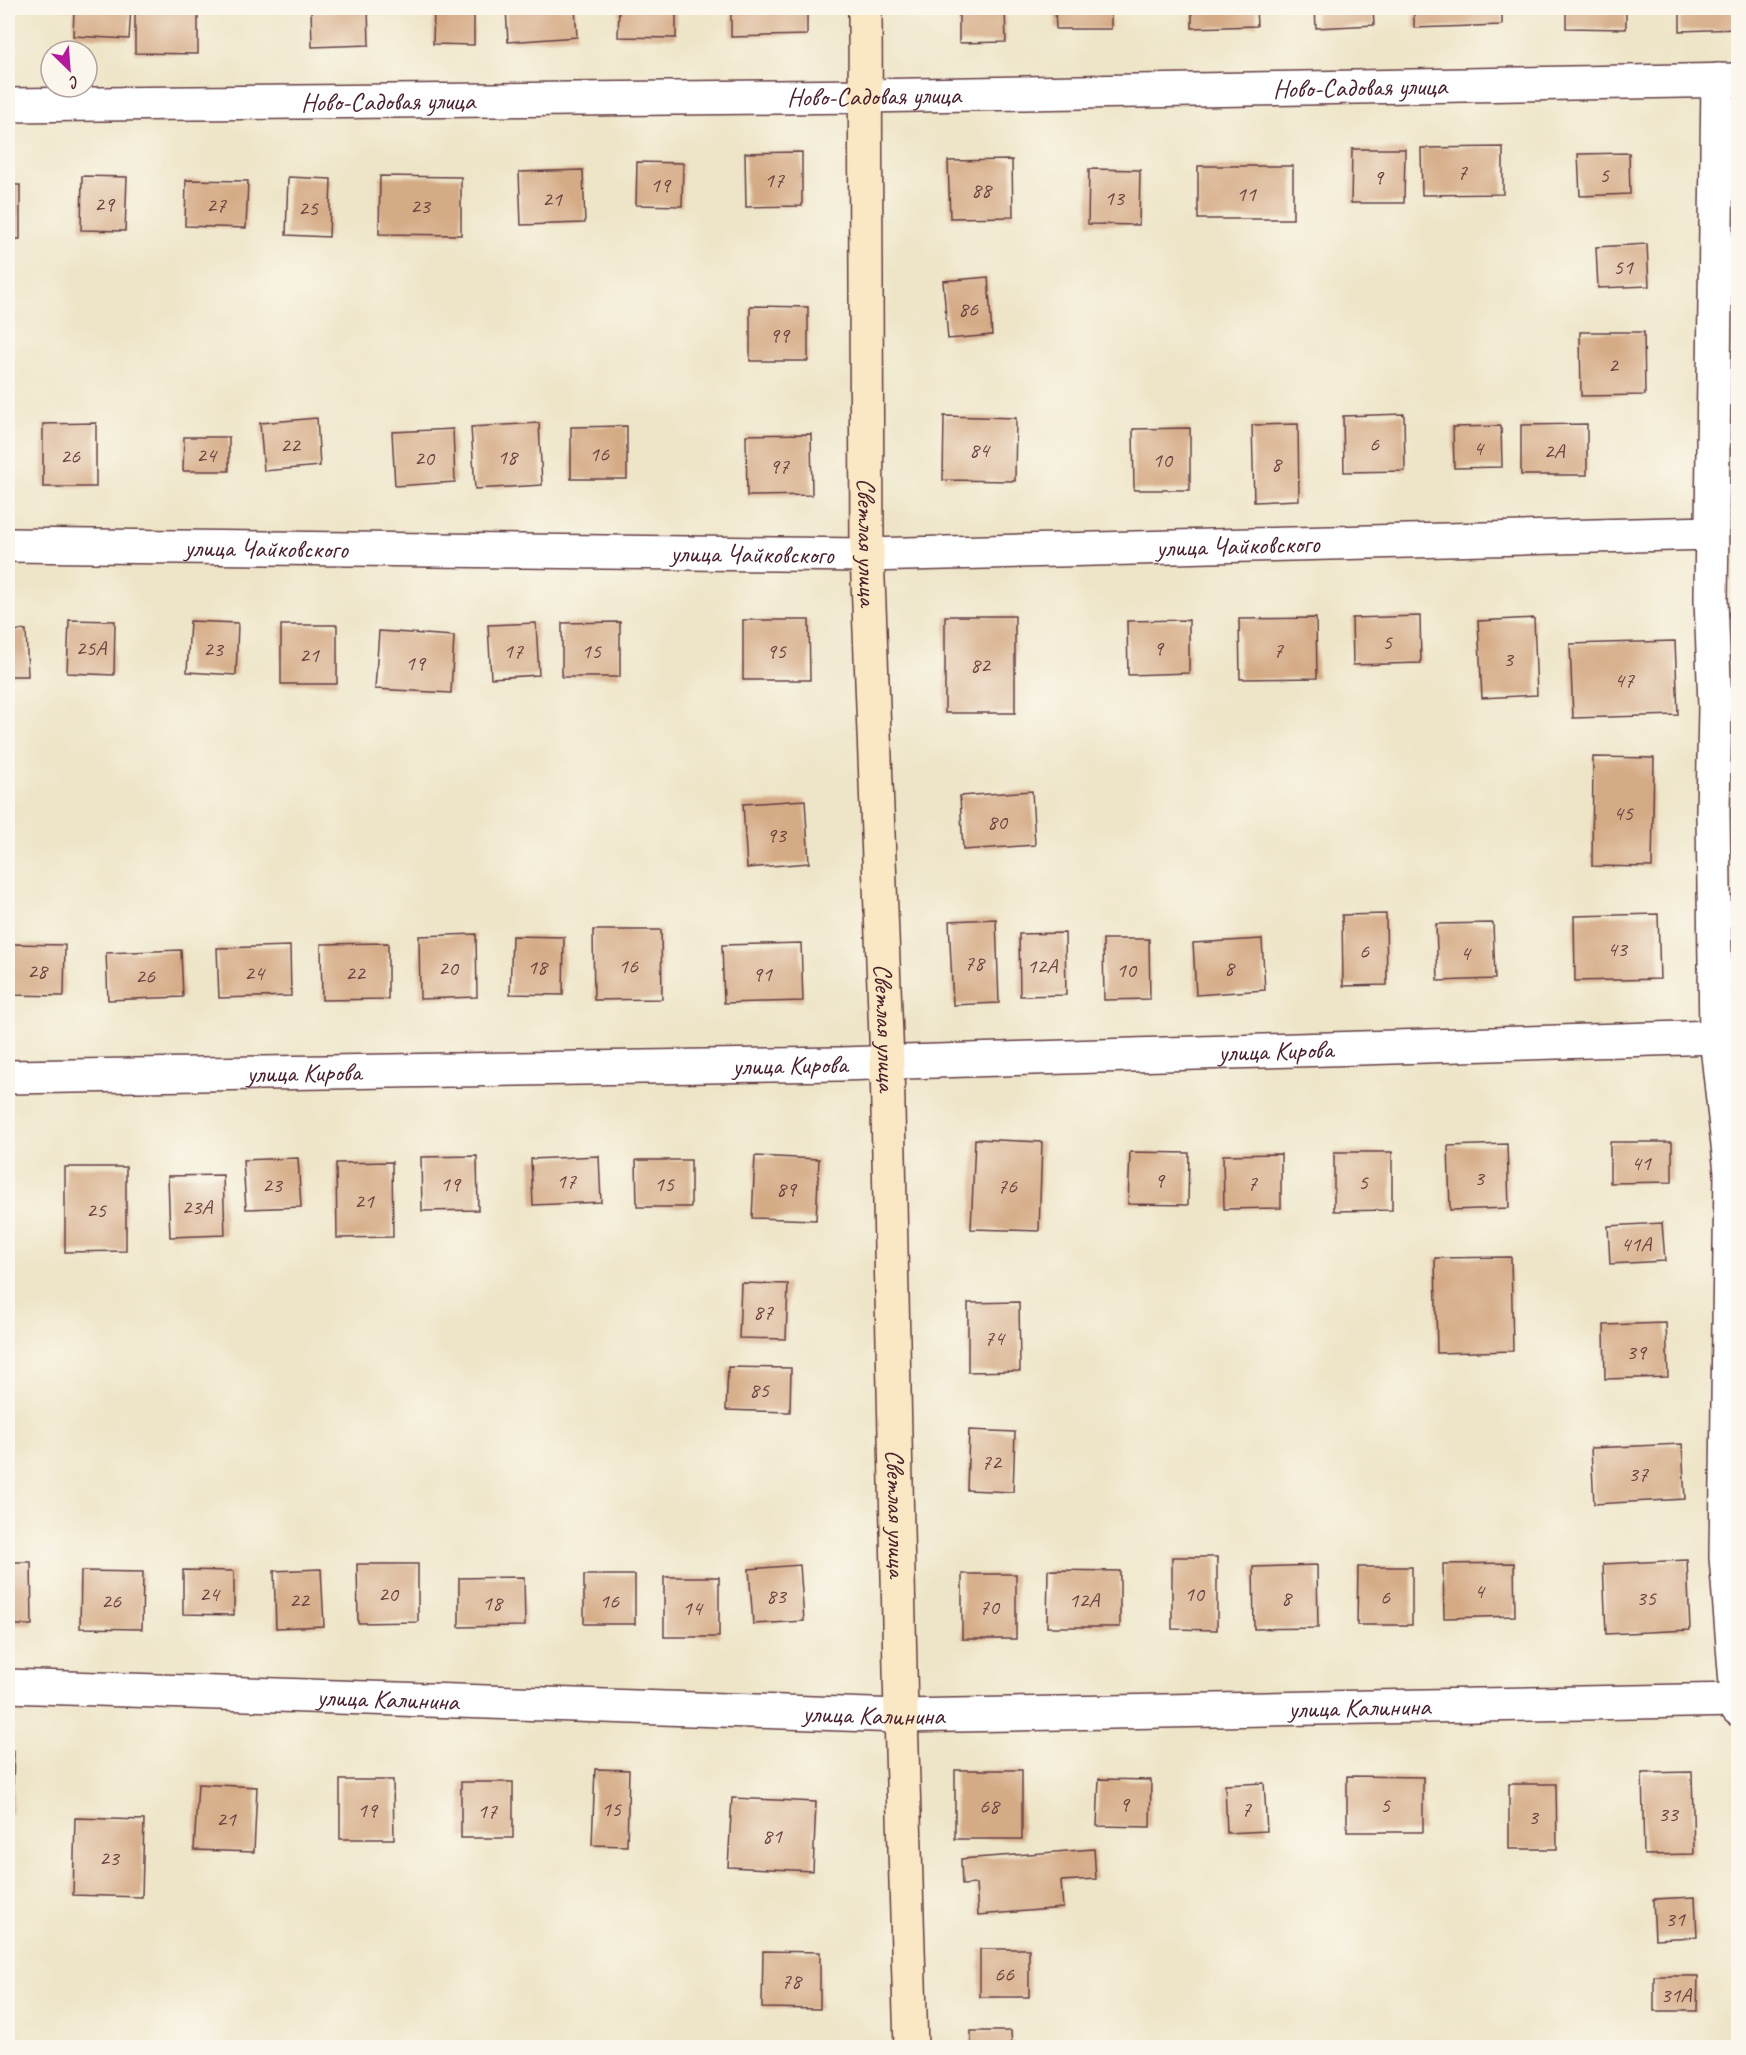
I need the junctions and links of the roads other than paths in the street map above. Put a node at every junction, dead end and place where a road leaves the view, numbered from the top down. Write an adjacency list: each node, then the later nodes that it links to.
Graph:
1 (865, 8): 3 (main road, Светлая улица)
2 (1728, 80): 3 (street, Ново-Садовая улица); 5 (street)
3 (865, 96): 4 (street, Ново-Садовая улица); 7 (main road, Светлая улица)
4 (8, 105)
5 (1711, 533): 7 (street, улица Чайковского); 8 (street)
6 (8, 545): 7 (street, улица Чайковского)
7 (867, 555): 10 (main road, Светлая улица)
8 (1727, 704): 9 (street)
9 (1716, 1037): 10 (street, улица Кирова); 13 (street)
10 (887, 1062): 11 (street, улица Кирова); 15 (main road, Светлая улица)
11 (8, 1077)
12 (8, 1686): 15 (street, улица Калинина)
13 (1738, 1700): 14 (street); 15 (street, улица Калинина)
14 (1738, 1709)
15 (900, 1716): 16 (main road, Светлая улица)
16 (911, 2048)

